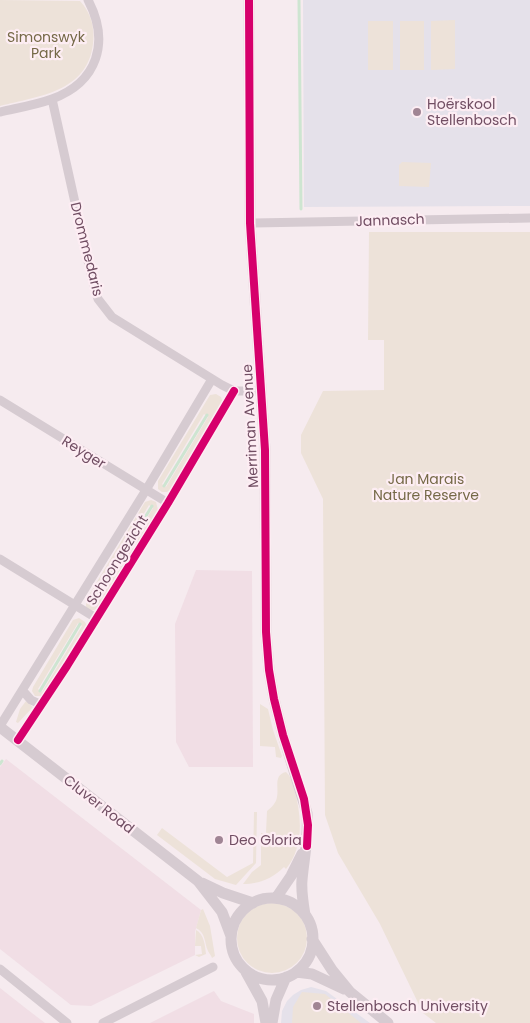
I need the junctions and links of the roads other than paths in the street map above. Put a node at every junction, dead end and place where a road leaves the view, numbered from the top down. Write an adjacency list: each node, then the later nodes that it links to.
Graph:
1 (88, 0): 3 (street)
2 (249, 0): 6 (street, Merriman Avenue)
3 (52, 99): 4 (street); 7 (street, Drommedaris)
4 (0, 112)
5 (530, 218): 6 (street, Jannasch)
6 (250, 223): 9 (street, Merriman Avenue)
7 (212, 379): 8 (street, Drommedaris); 11 (street, Schoongezicht)
8 (234, 391): 9 (street, Drommedaris); 12 (street, Schoongezicht)
9 (261, 391): 20 (street, Merriman Avenue)
10 (0, 400): 11 (street, Reyger)
11 (146, 490): 12 (street, Reyger); 14 (street, Schoongezicht)
12 (168, 503): 15 (street, Schoongezicht)
13 (0, 559): 14 (street)
14 (75, 605): 15 (street); 16 (street, Schoongezicht)
15 (96, 618): 17 (street, Schoongezicht)
16 (23, 691): 17 (street); 18 (street, Schoongezicht)
17 (42, 705): 19 (street, Schoongezicht)
18 (0, 727): 19 (street, Cluver Road)
19 (18, 740): 21 (street, Cluver Road)
20 (306, 846): 22 (street, Merriman Avenue); 24 (street, Merriman Avenue)
21 (198, 882): 23 (street, Cluver Road); 25 (street, Cluver Road)
22 (276, 898): 23 (street); 24 (street)
23 (253, 903): 25 (street)
24 (305, 915): 26 (street)
25 (231, 936): 29 (street)
26 (312, 939): 30 (street); 31 (street)
27 (213, 967): 33 (street)
28 (0, 969): 32 (street)
29 (244, 969): 30 (street); 34 (street)
30 (291, 974): 31 (street); 35 (street)
31 (350, 992): 36 (street)
32 (67, 1023)
33 (103, 1023)
34 (266, 1023)
35 (272, 1023)
36 (388, 1023)

